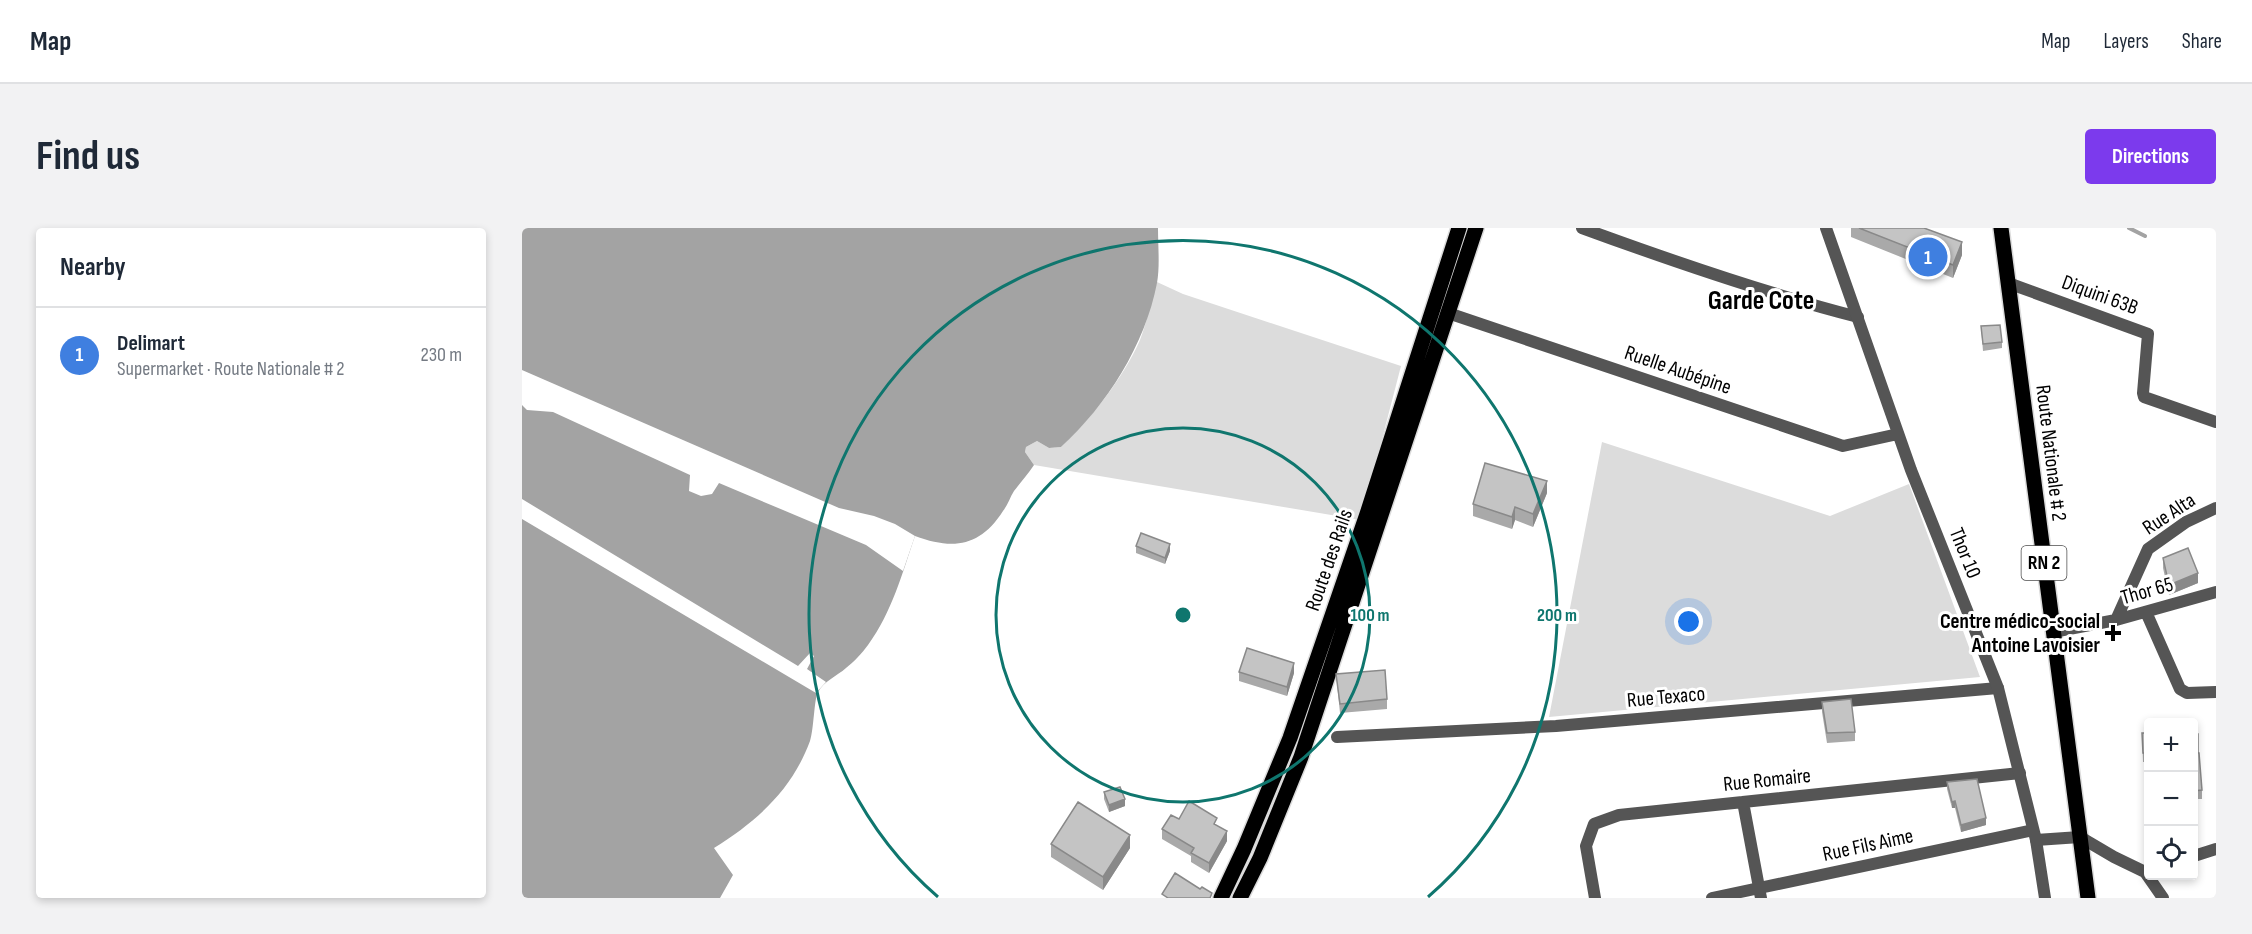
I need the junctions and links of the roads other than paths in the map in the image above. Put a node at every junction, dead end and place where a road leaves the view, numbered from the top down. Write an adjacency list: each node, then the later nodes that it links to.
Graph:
1 (1459, 228): 28 (main road, Route des Rails)
2 (1476, 228): 7 (main road, Route des Rails)
3 (1582, 228): 8 (street)
4 (1826, 228): 8 (street, Thor 10)
5 (2001, 228): 6 (main road, Route Nationale # 2 / RN 2)
6 (2008, 284): 9 (street, Diquini 63B); 15 (main road, Route Nationale # 2 / RN 2)
7 (1448, 313): 10 (street, Ruelle Aubépine); 29 (main road, Route des Rails)
8 (1858, 317): 10 (street, Thor 10)
9 (2216, 422)
10 (1898, 435): 16 (street, Thor 10)
11 (2216, 508): 14 (street, Rue Alta)
12 (2216, 592): 13 (street, Thor 65)
13 (2146, 612): 14 (street, Thor 65); 17 (street)
14 (2116, 620): 15 (street, Thor 65)
15 (2053, 632): 22 (main road, Route Nationale # 2 / RN 2)
16 (1998, 688): 18 (street, Rue Texaco); 19 (street, Thor 10)
17 (2216, 692)
18 (1337, 737)
19 (2020, 772): 20 (street, Rue Romaire); 21 (street, Thor 10)
20 (1743, 802): 27 (street); 30 (street, Rue Romaire)
21 (2034, 835): 22 (street, Rue Fils Aime); 27 (street, Rue Fils Aime); 32 (street, Thor 10)
22 (2080, 837): 25 (street); 33 (main road, Route Nationale # 2 / RN 2)
23 (2216, 849): 24 (street)
24 (2198, 854)
25 (2144, 870)
26 (2152, 880): 34 (street)
27 (1760, 893): 31 (street, Rue Fils Aime)
28 (1221, 898)
29 (1240, 898)
30 (1594, 898)
31 (1712, 898)
32 (2045, 898)
33 (2088, 898)
34 (2163, 898)

